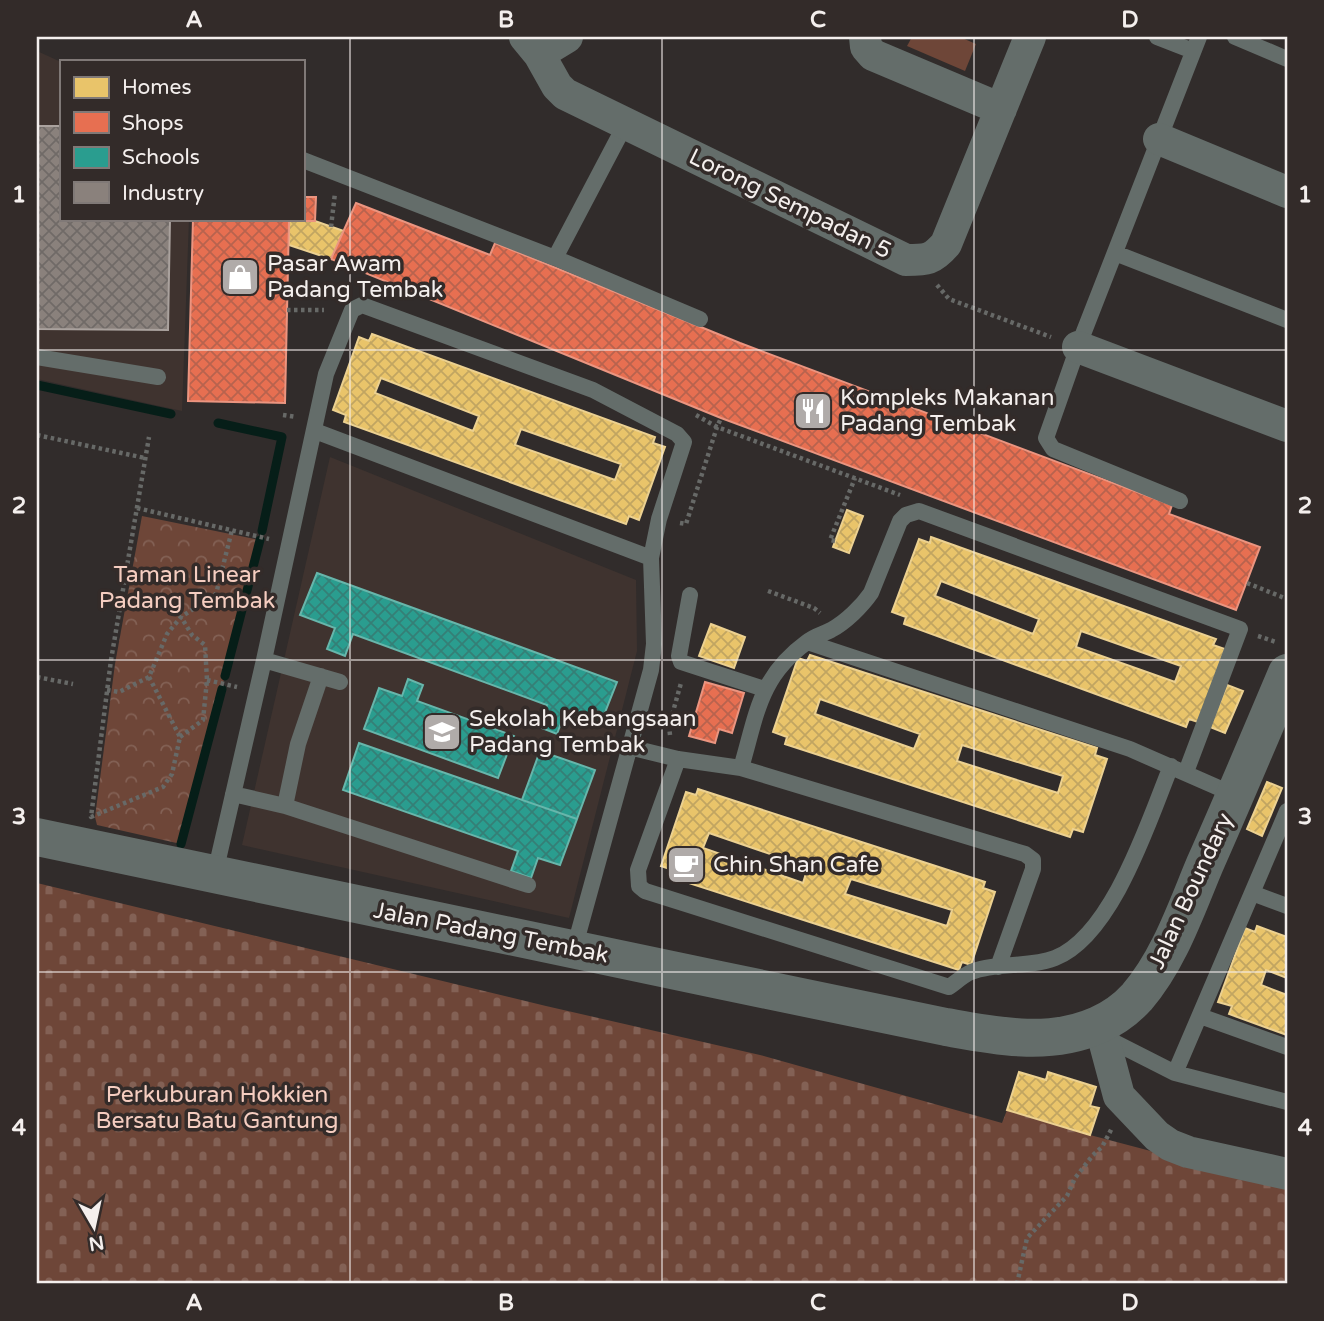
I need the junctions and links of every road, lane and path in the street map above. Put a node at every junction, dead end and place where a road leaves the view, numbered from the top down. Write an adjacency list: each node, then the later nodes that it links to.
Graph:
1 (567, 37): 7 (street)
2 (865, 37): 9 (street)
3 (1157, 37): 6 (lane)
4 (1235, 37): 8 (lane)
5 (1024, 38): 9 (street)
6 (1196, 44): 11 (lane)
7 (532, 45): 10 (street, Lorong Sempadan 5)
8 (1287, 59)
9 (1001, 109): 18 (street)
10 (625, 125): 17 (lane); 18 (street, Lorong Sempadan 5)
11 (1159, 139): 14 (street); 16 (lane)
12 (304, 160): 17 (lane)
13 (338, 184): 15 (path)
14 (1287, 192)
15 (331, 227)
16 (1115, 253): 22 (lane); 23 (lane)
17 (555, 258): 21 (lane)
18 (927, 260): 23 (path)
19 (287, 310): 20 (path)
20 (324, 310)
21 (701, 319)
22 (1287, 320)
23 (1078, 347): 28 (street); 36 (lane)
24 (37, 357): 25 (lane)
25 (158, 377)
26 (696, 415): 29 (path)
27 (721, 418): 29 (path)
28 (1287, 426)
29 (718, 427): 34 (path); 38 (path)
30 (315, 431): 42 (lane); 42 (lane); 52 (lane)
31 (37, 435): 33 (path)
32 (149, 437): 33 (path)
33 (145, 458): 37 (path)
34 (855, 478): 35 (path); 41 (path)
35 (897, 494)
36 (1180, 501)
37 (137, 508): 39 (path); 62 (path)
38 (686, 524)
39 (232, 530): 40 (path); 48 (path)
40 (272, 540)
41 (835, 541)
42 (651, 558): 65 (lane)
43 (1247, 583): 46 (path)
44 (768, 591): 47 (path)
45 (690, 595): 61 (lane)
46 (1287, 599)
47 (814, 608)
48 (181, 617): 55 (path); 56 (path)
49 (1264, 638): 51 (path)
50 (807, 642): 61 (lane); 68 (lane); 68 (lane)
51 (1280, 657): 70 (street, Jalan Boundary)
52 (264, 660): 53 (lane); 69 (lane)
53 (321, 676): 58 (lane); 71 (lane)
54 (37, 677): 59 (path)
55 (149, 677): 62 (path); 63 (path)
56 (207, 680): 60 (path); 63 (path)
57 (682, 680): 64 (path)
58 (340, 682)
59 (73, 684)
60 (243, 689)
61 (764, 689): 67 (lane)
62 (107, 690): 63 (path)
63 (180, 737)
64 (677, 740)
65 (629, 747): 66 (lane); 78 (lane)
66 (678, 759): 67 (lane); 80 (lane)
67 (741, 768): 79 (lane)
68 (1179, 769): 70 (lane); 79 (lane)
69 (233, 794): 71 (lane); 74 (lane)
70 (1235, 795): 82 (street, Jalan Boundary)
71 (285, 806): 75 (lane)
72 (1287, 811): 76 (lane)
73 (37, 837): 74 (street, Jalan Padang Tembak)
74 (215, 873): 78 (street, Jalan Padang Tembak)
75 (528, 885)
76 (1252, 893): 77 (lane); 81 (lane)
77 (1287, 906)
78 (574, 949): 80 (street, Jalan Padang Tembak)
79 (998, 967): 80 (lane)
80 (943, 1011): 82 (street, Jalan Boundary)
81 (1200, 1016): 83 (lane); 84 (lane)
82 (1102, 1031): 84 (lane); 85 (street)
83 (1287, 1047)
84 (1175, 1073): 86 (lane)
85 (1125, 1102): 87 (street); 88 (path)
86 (1287, 1102)
87 (1287, 1174)
88 (1017, 1284)

